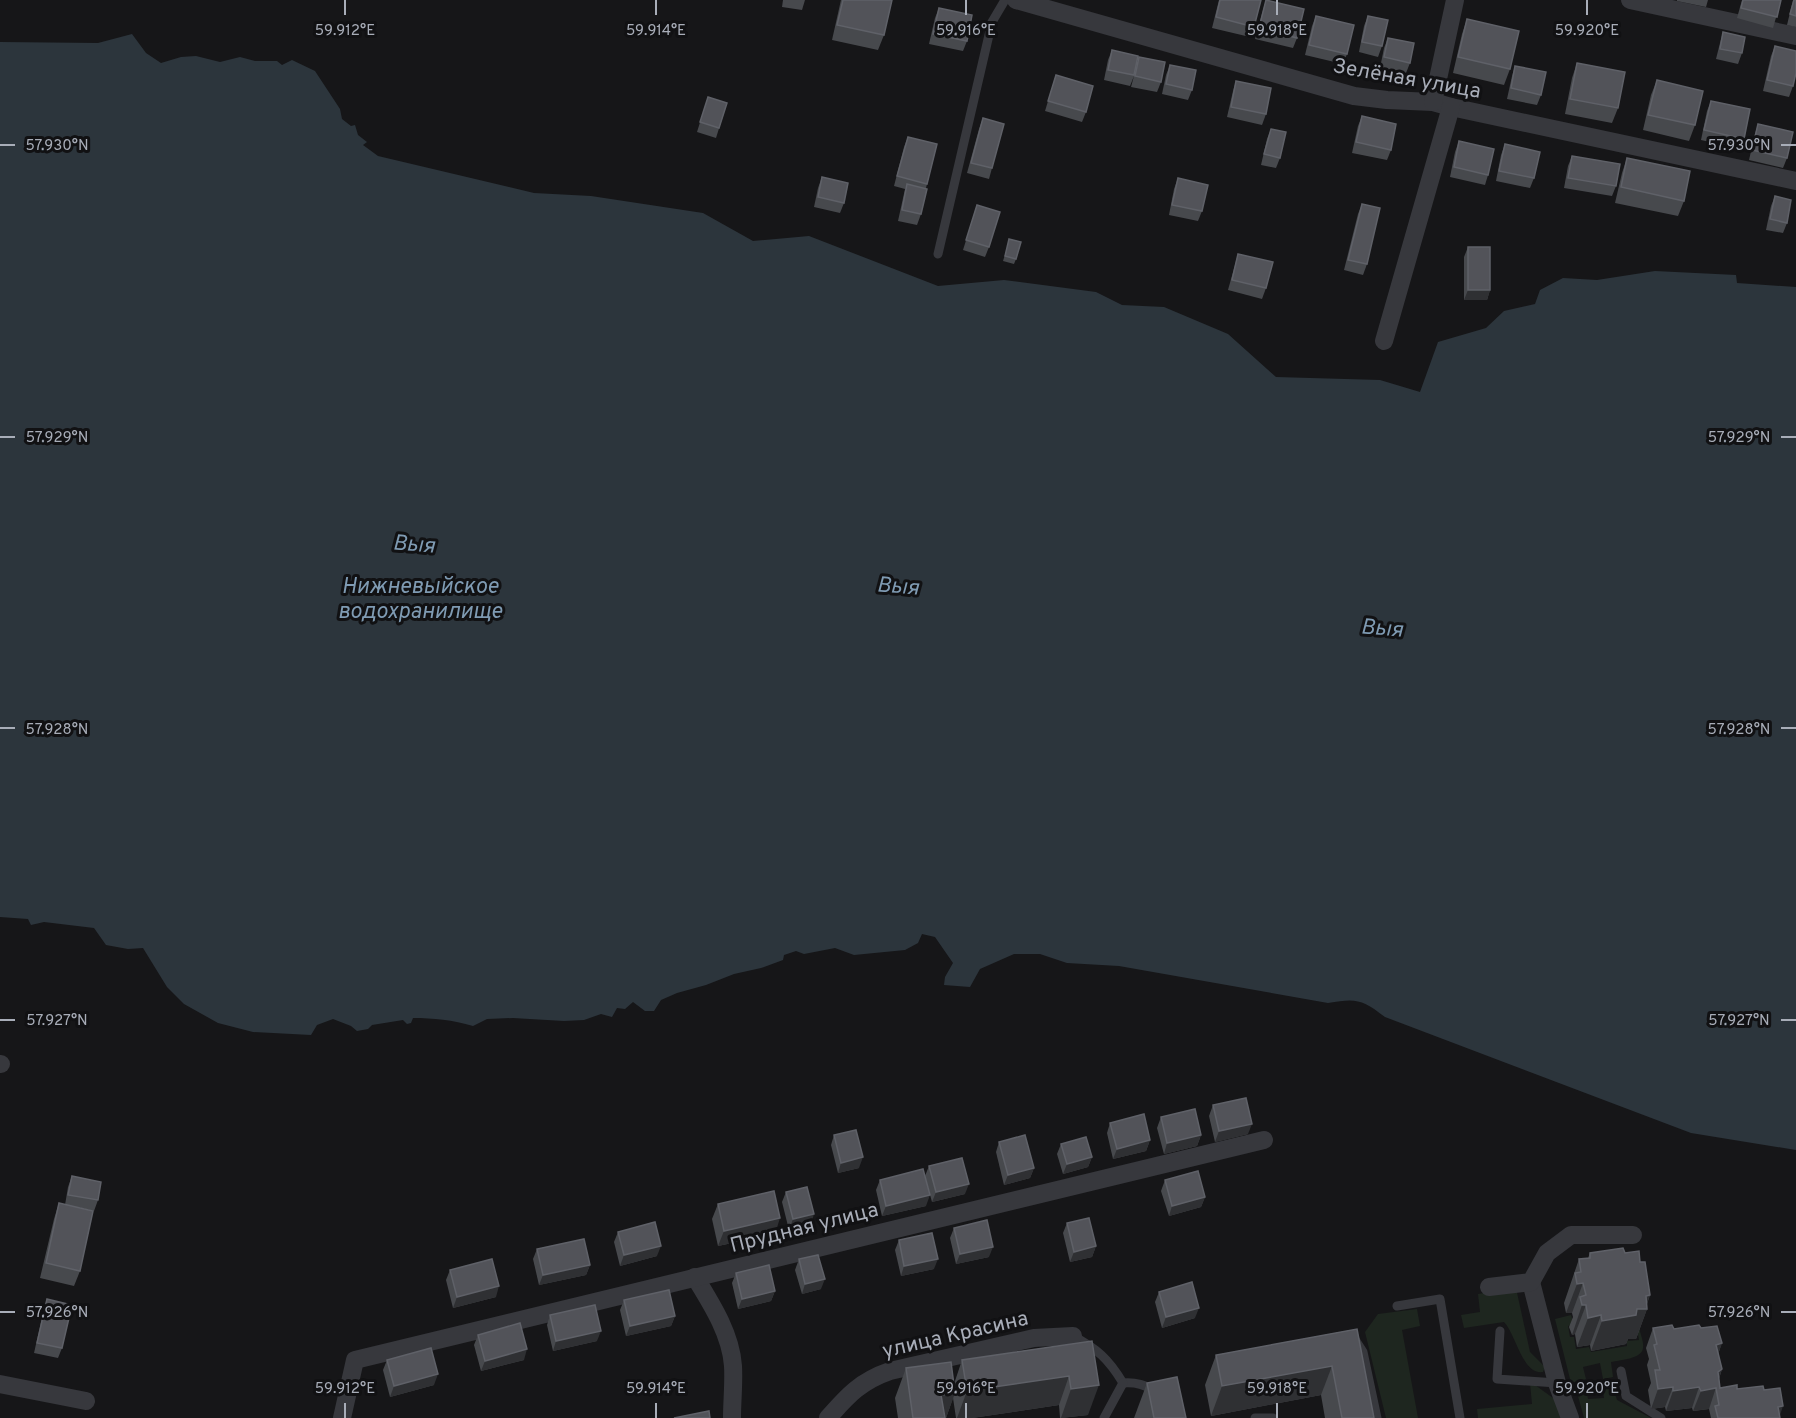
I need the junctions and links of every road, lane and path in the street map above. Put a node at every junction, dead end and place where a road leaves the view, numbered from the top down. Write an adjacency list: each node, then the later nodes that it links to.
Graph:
1 (1005, 0): 9 (lane)
2 (1016, 0): 6 (street, Зелёная улица)
3 (1455, 0): 6 (street)
4 (1630, 0): 5 (street)
5 (1796, 36)
6 (1433, 102): 7 (street, Зелёная улица)
7 (1451, 108): 8 (street, Зелёная улица); 10 (street)
8 (1796, 181)
9 (938, 254)
10 (1384, 341)
11 (1264, 1140): 13 (street, Прудная улица)
12 (1634, 1235): 14 (street)
13 (695, 1277): 26 (street, Прудная улица); 27 (street)
14 (1531, 1282): 15 (street); 22 (street)
15 (1489, 1287)
16 (1397, 1306): 33 (lane)
17 (1500, 1331): 22 (lane)
18 (1073, 1336): 21 (lane); 28 (street, улица Красина)
19 (1346, 1338): 32 (lane)
20 (1622, 1371): 35 (lane)
21 (1123, 1383): 24 (lane); 29 (lane)
22 (1557, 1383): 34 (street)
23 (0, 1384): 25 (street)
24 (1164, 1396)
25 (86, 1401)
26 (342, 1418)
27 (732, 1418)
28 (828, 1418)
29 (1104, 1418)
30 (1255, 1418): 31 (lane)
31 (1273, 1418)
32 (1377, 1418)
33 (1460, 1418)
34 (1570, 1418)
35 (1661, 1418)

